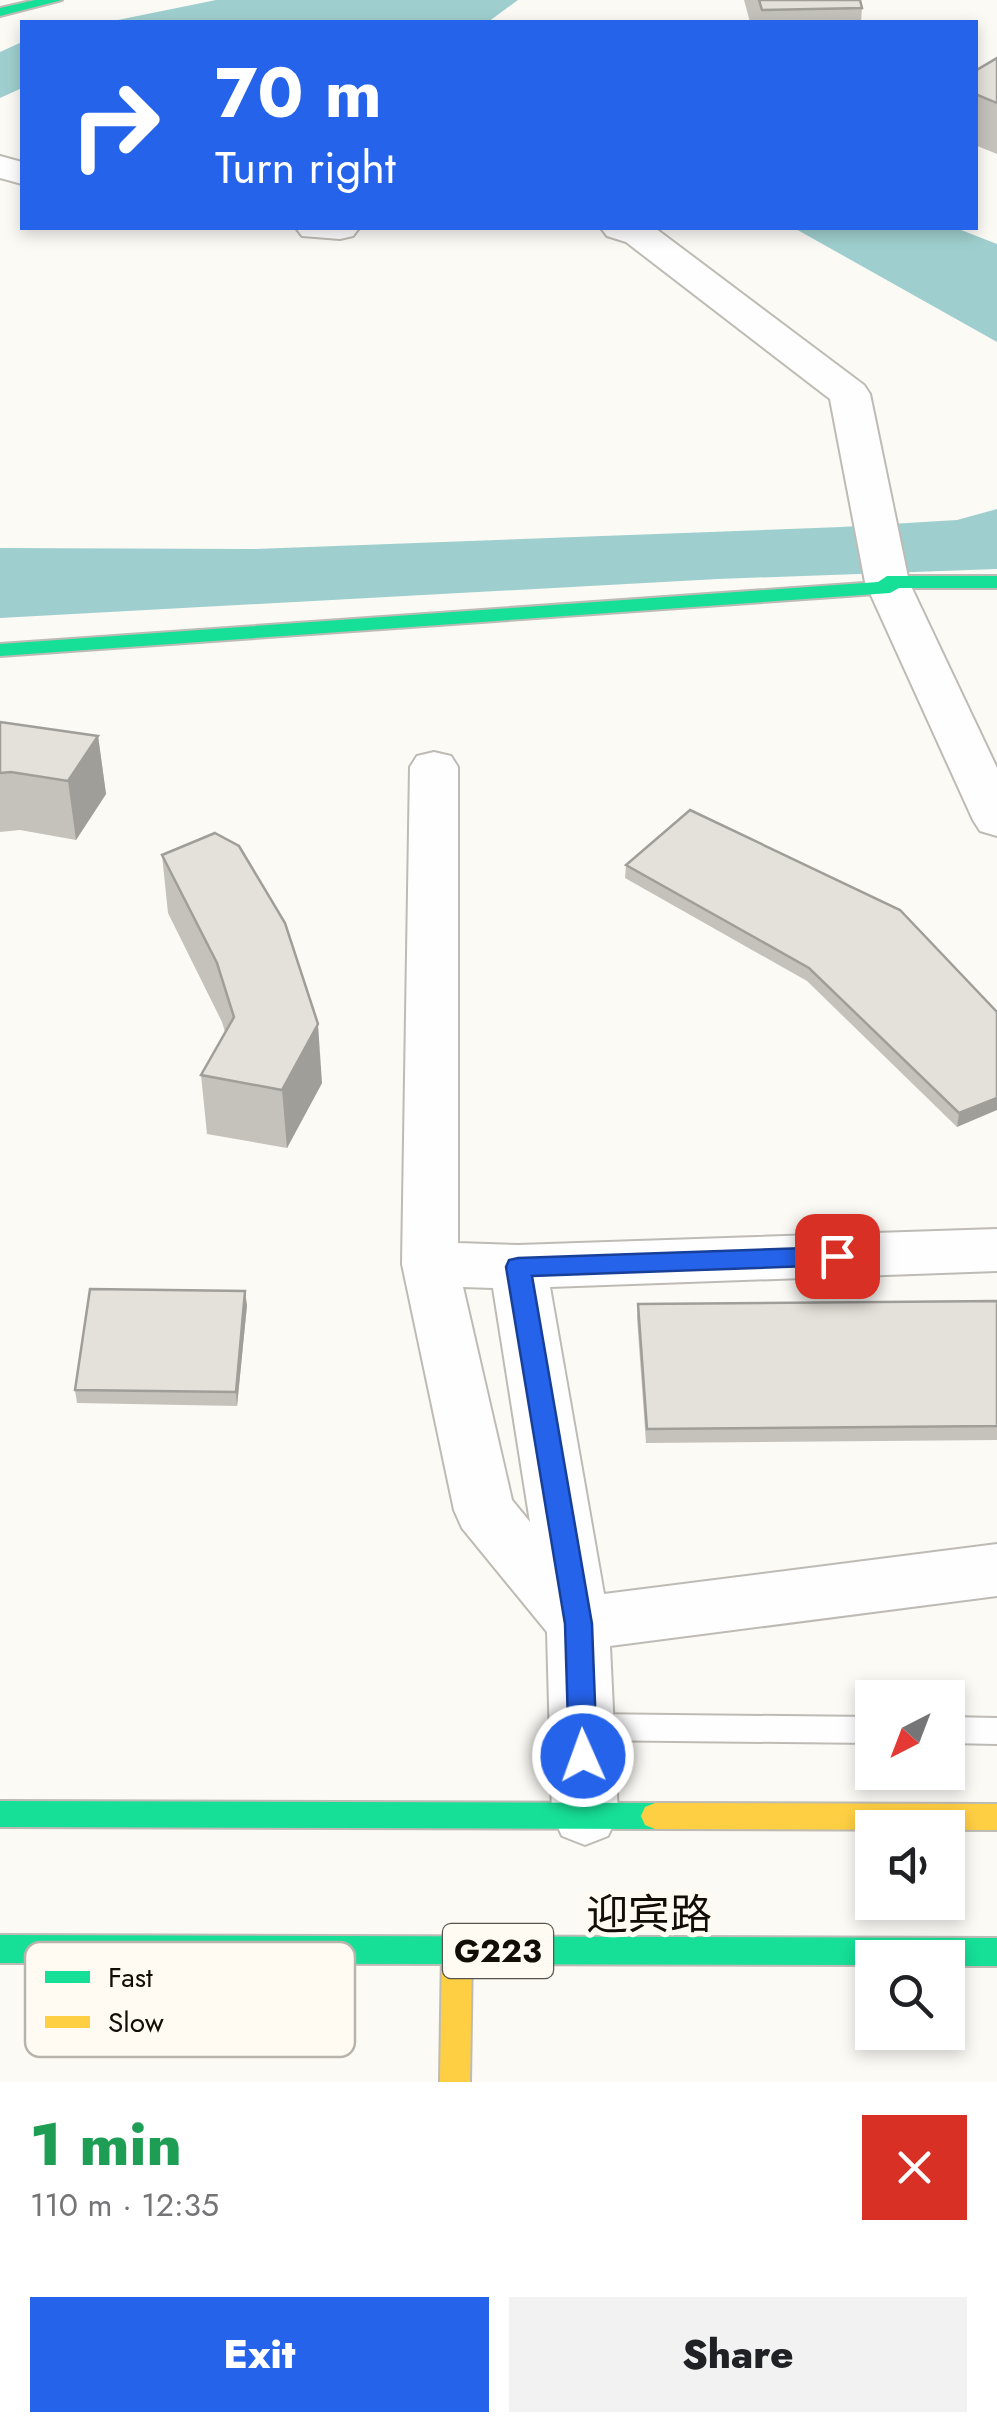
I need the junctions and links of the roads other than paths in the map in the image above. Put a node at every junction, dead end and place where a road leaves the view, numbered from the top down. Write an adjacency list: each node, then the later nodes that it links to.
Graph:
1 (54, 0): 2 (main road)
2 (0, 12)
3 (626, 230): 5 (street)
4 (997, 582): 5 (main road)
5 (889, 584): 6 (main road); 8 (street)
6 (0, 650)
7 (434, 767): 10 (street)
8 (997, 820)
9 (997, 1250): 11 (street)
10 (430, 1264): 11 (street); 13 (street)
11 (518, 1267): 13 (street)
12 (997, 1570): 13 (street)
13 (578, 1624): 14 (street)
14 (582, 1727): 15 (lane); 19 (street)
15 (855, 1730)
16 (965, 1730): 17 (lane)
17 (997, 1731)
18 (0, 1814): 19 (main road)
19 (585, 1815): 20 (main road)
20 (997, 1818)
21 (0, 1948): 22 (main road, 迎宾路 / G223)
22 (25, 1948)
23 (355, 1950): 24 (main road, 迎宾路 / G223)
24 (457, 1950): 25 (main road, 迎宾路 / G223); 26 (main road)
25 (997, 1952)
26 (455, 2082)

